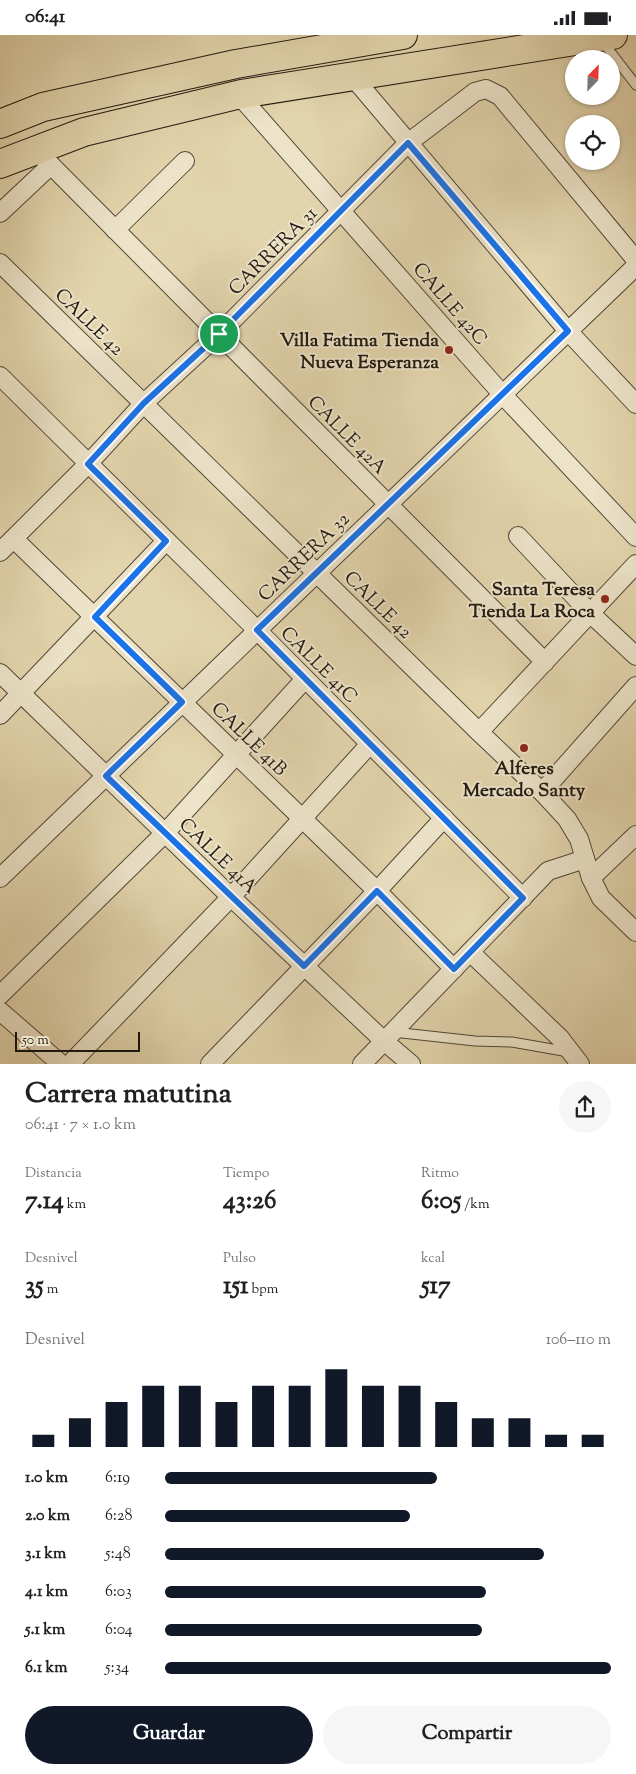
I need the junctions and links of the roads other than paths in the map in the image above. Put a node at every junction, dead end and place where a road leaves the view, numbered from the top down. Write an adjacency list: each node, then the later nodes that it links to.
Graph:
1 (404, 35): 6 (highway)
2 (606, 36): 3 (highway); 4 (lane)
3 (352, 76): 5 (highway); 7 (street)
4 (636, 85)
5 (238, 94): 8 (highway); 11 (street, CALLE 42C)
6 (0, 124)
7 (408, 143): 11 (street, CARRERA 31); 14 (street, CARRERA 31); 17 (street)
8 (44, 158): 10 (highway); 12 (street); 13 (street, CALLE 42A)
9 (185, 161): 13 (street)
10 (0, 164)
11 (341, 210): 18 (street, CARRERA 31); 20 (street, CALLE 42C)
12 (0, 213)
13 (115, 230): 18 (street, CALLE 42A)
14 (636, 259)
15 (0, 263): 21 (street, CALLE 42)
16 (636, 266): 17 (street, CARRERA 32)
17 (568, 331): 20 (street, CARRERA 32); 22 (street)
18 (219, 334): 21 (street, CARRERA 31); 24 (street, CALLE 42A)
19 (0, 376): 23 (street, CALLE 41C)
20 (502, 394): 24 (street, CARRERA 32); 26 (street, CALLE 42C)
21 (144, 403): 23 (street, CARRERA 31); 31 (street, CALLE 42)
22 (636, 404)
23 (88, 464): 27 (street, CARRERA 31); 28 (street, CALLE 41C)
24 (388, 504): 31 (street, CARRERA 32); 36 (street, CALLE 42A)
25 (518, 536): 32 (street)
26 (636, 537)
27 (14, 539): 29 (street, CARRERA 31); 33 (street, CALLE 41B)
28 (166, 541): 33 (street); 34 (street, CALLE 41C)
29 (0, 552)
30 (636, 564): 32 (street)
31 (317, 572): 34 (street, CARRERA 32); 43 (street, CALLE 42)
32 (590, 613): 35 (street); 36 (street)
33 (95, 617): 40 (street); 41 (street, CALLE 41B)
34 (257, 630): 38 (street, CALLE 41C); 41 (street, CARRERA 32)
35 (636, 656)
36 (544, 662): 43 (street)
37 (0, 673): 40 (street, CALLE 41A)
38 (305, 679): 44 (street, CALLE 41C); 45 (street)
39 (636, 686): 47 (street)
40 (21, 693): 42 (street); 46 (street, CALLE 41A)
41 (182, 702): 45 (street, CALLE 41B); 46 (street, CARRERA 32)
42 (0, 715)
43 (479, 732): 47 (street, CALLE 42)
44 (370, 744): 48 (street, CALLE 41C); 49 (street)
45 (237, 755): 49 (street, CALLE 41B); 50 (street)
46 (106, 776): 50 (street, CALLE 41A); 53 (street, CARRERA 32)
47 (542, 791): 52 (street, CALLE 42)
48 (444, 818): 55 (street); 57 (street, CALLE 41C)
49 (302, 819): 55 (street, CALLE 41B); 56 (street)
50 (165, 833): 56 (street, CALLE 41A); 62 (street)
51 (636, 835): 54 (street)
52 (585, 859): 54 (street, CALLE 42); 57 (street)
53 (0, 878)
54 (591, 878): 58 (street, CALLE 42)
55 (377, 891): 60 (street); 61 (street, CALLE 41B)
56 (231, 897): 60 (street, CALLE 41A); 67 (street)
57 (523, 898): 59 (street)
58 (636, 932)
59 (470, 952): 61 (street); 65 (street)
60 (304, 966): 64 (street, CALLE 41A); 68 (street)
61 (454, 969): 64 (street)
62 (0, 995)
63 (0, 1011): 66 (street)
64 (388, 1037): 65 (lane); 69 (street); 70 (street, CALLE 41A)
65 (575, 1058)
66 (61, 1064)
67 (70, 1064)
68 (210, 1064)
69 (362, 1064)
70 (411, 1064)

